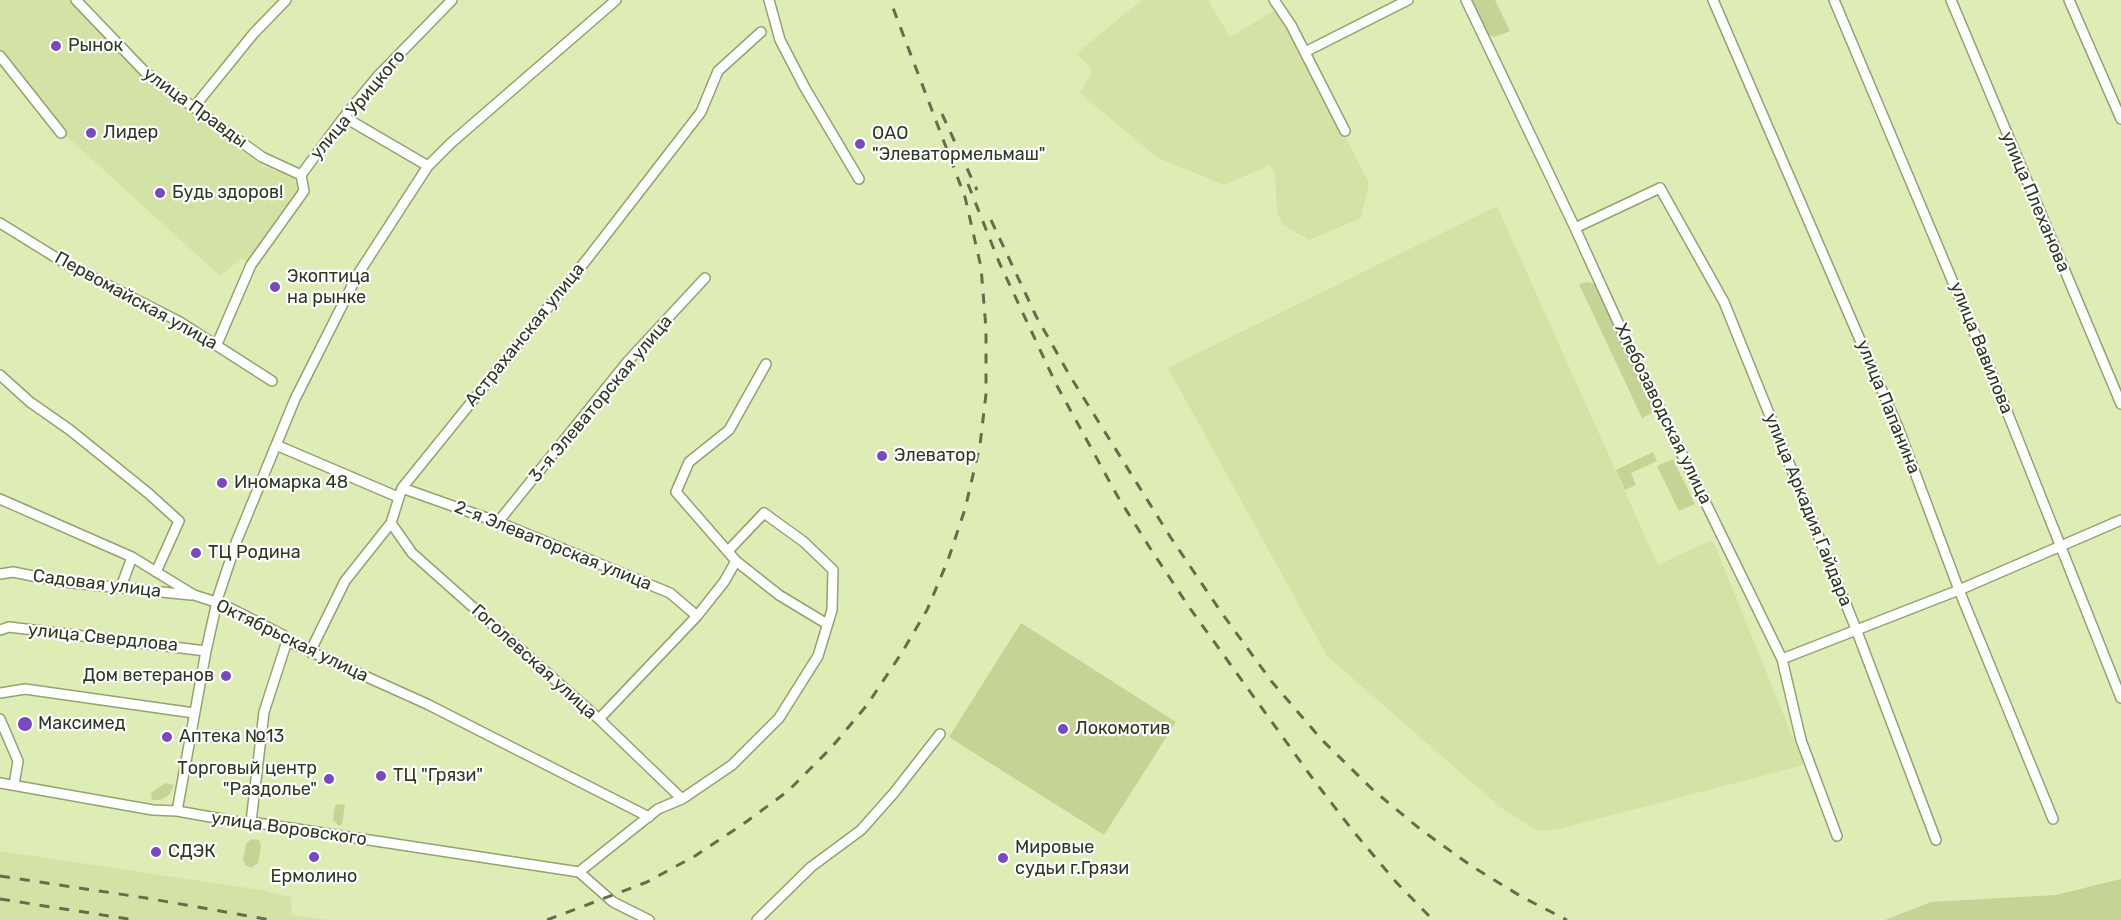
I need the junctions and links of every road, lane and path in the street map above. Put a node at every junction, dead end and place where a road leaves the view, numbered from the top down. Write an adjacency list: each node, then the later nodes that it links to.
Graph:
1 (77, 0): 16 (street, улица Правды)
2 (286, 0): 16 (street)
3 (452, 0): 17 (street, улица Урицкого)
4 (616, 0): 21 (street)
5 (769, 0): 23 (street)
6 (1274, 0): 14 (street)
7 (1408, 0): 14 (street)
8 (1466, 0): 25 (street, Хлебозаводская улица)
9 (1713, 0): 45 (street, улица Папанина)
10 (1834, 0): 38 (street, улица Вавилова)
11 (1951, 0): 31 (street, улица Плеханова)
12 (2069, 0): 18 (street)
13 (761, 32): 33 (street, Астраханская улица)
14 (1305, 52): 19 (street)
15 (0, 56): 20 (street)
16 (194, 107): 22 (street, улица Правды)
17 (344, 117): 21 (street); 22 (street, улица Урицкого)
18 (2121, 119)
19 (1345, 130)
20 (61, 133)
21 (428, 166): 32 (street)
22 (301, 175): 27 (street, улица Урицкого)
23 (859, 179)
24 (0, 223): 27 (street, Первомайская улица)
25 (1575, 228): 50 (street, улица Аркадия Гайдара); 55 (street, Хлебозаводская улица)
26 (705, 278): 36 (street, 3-я Элеваторская улица)
27 (217, 344): 30 (street, Первомайская улица)
28 (766, 364): 39 (street)
29 (0, 375): 42 (street)
30 (272, 381)
31 (2121, 404)
32 (276, 445): 33 (street, 2-я Элеваторская улица); 47 (street)
33 (400, 492): 36 (street, 2-я Элеваторская улица); 37 (street, Астраханская улица)
34 (0, 499): 40 (street, Октябрьская улица)
35 (2121, 520): 38 (street)
36 (498, 522): 48 (street, 2-я Элеваторская улица)
37 (391, 523): 54 (street, Астраханская улица); 60 (street, Гоголевская улица)
38 (2061, 546): 45 (street); 57 (street, улица Вавилова)
39 (728, 551): 41 (street); 49 (street)
40 (132, 557): 42 (street, Октябрьская улица); 44 (street)
41 (736, 561): 48 (street); 49 (street)
42 (156, 572): 46 (street, Октябрьская улица)
43 (0, 574): 44 (street, Садовая улица)
44 (121, 587): 46 (street, Садовая улица)
45 (1959, 590): 50 (street); 67 (street, улица Папанина)
46 (194, 595): 47 (street, Октябрьская улица)
47 (217, 603): 52 (street, Октябрьская улица); 53 (street)
48 (697, 616): 60 (street)
49 (827, 624): 64 (street)
50 (1856, 629): 55 (street); 70 (street, улица Аркадия Гайдара)
51 (0, 630): 53 (street, улица Свердлова)
52 (286, 641): 54 (street, Октябрьская улица); 68 (street)
53 (206, 651): 58 (street)
54 (310, 652): 66 (street, Октябрьская улица)
55 (1782, 659): 69 (street, Хлебозаводская улица)
56 (0, 693): 58 (street)
57 (2121, 698)
58 (194, 713): 65 (street)
59 (0, 719): 63 (street)
60 (599, 719): 64 (street, Гоголевская улица)
61 (940, 734): 73 (street)
62 (0, 783): 63 (street, улица Воровского)
63 (14, 785): 65 (street, улица Воровского)
64 (682, 799): 66 (street)
65 (177, 812): 68 (street, улица Воровского)
66 (649, 817): 71 (street)
67 (2053, 819)
68 (250, 822): 71 (street, улица Воровского)
69 (1837, 836)
70 (1936, 840)
71 (579, 872): 72 (street)
72 (649, 920)
73 (757, 920)

